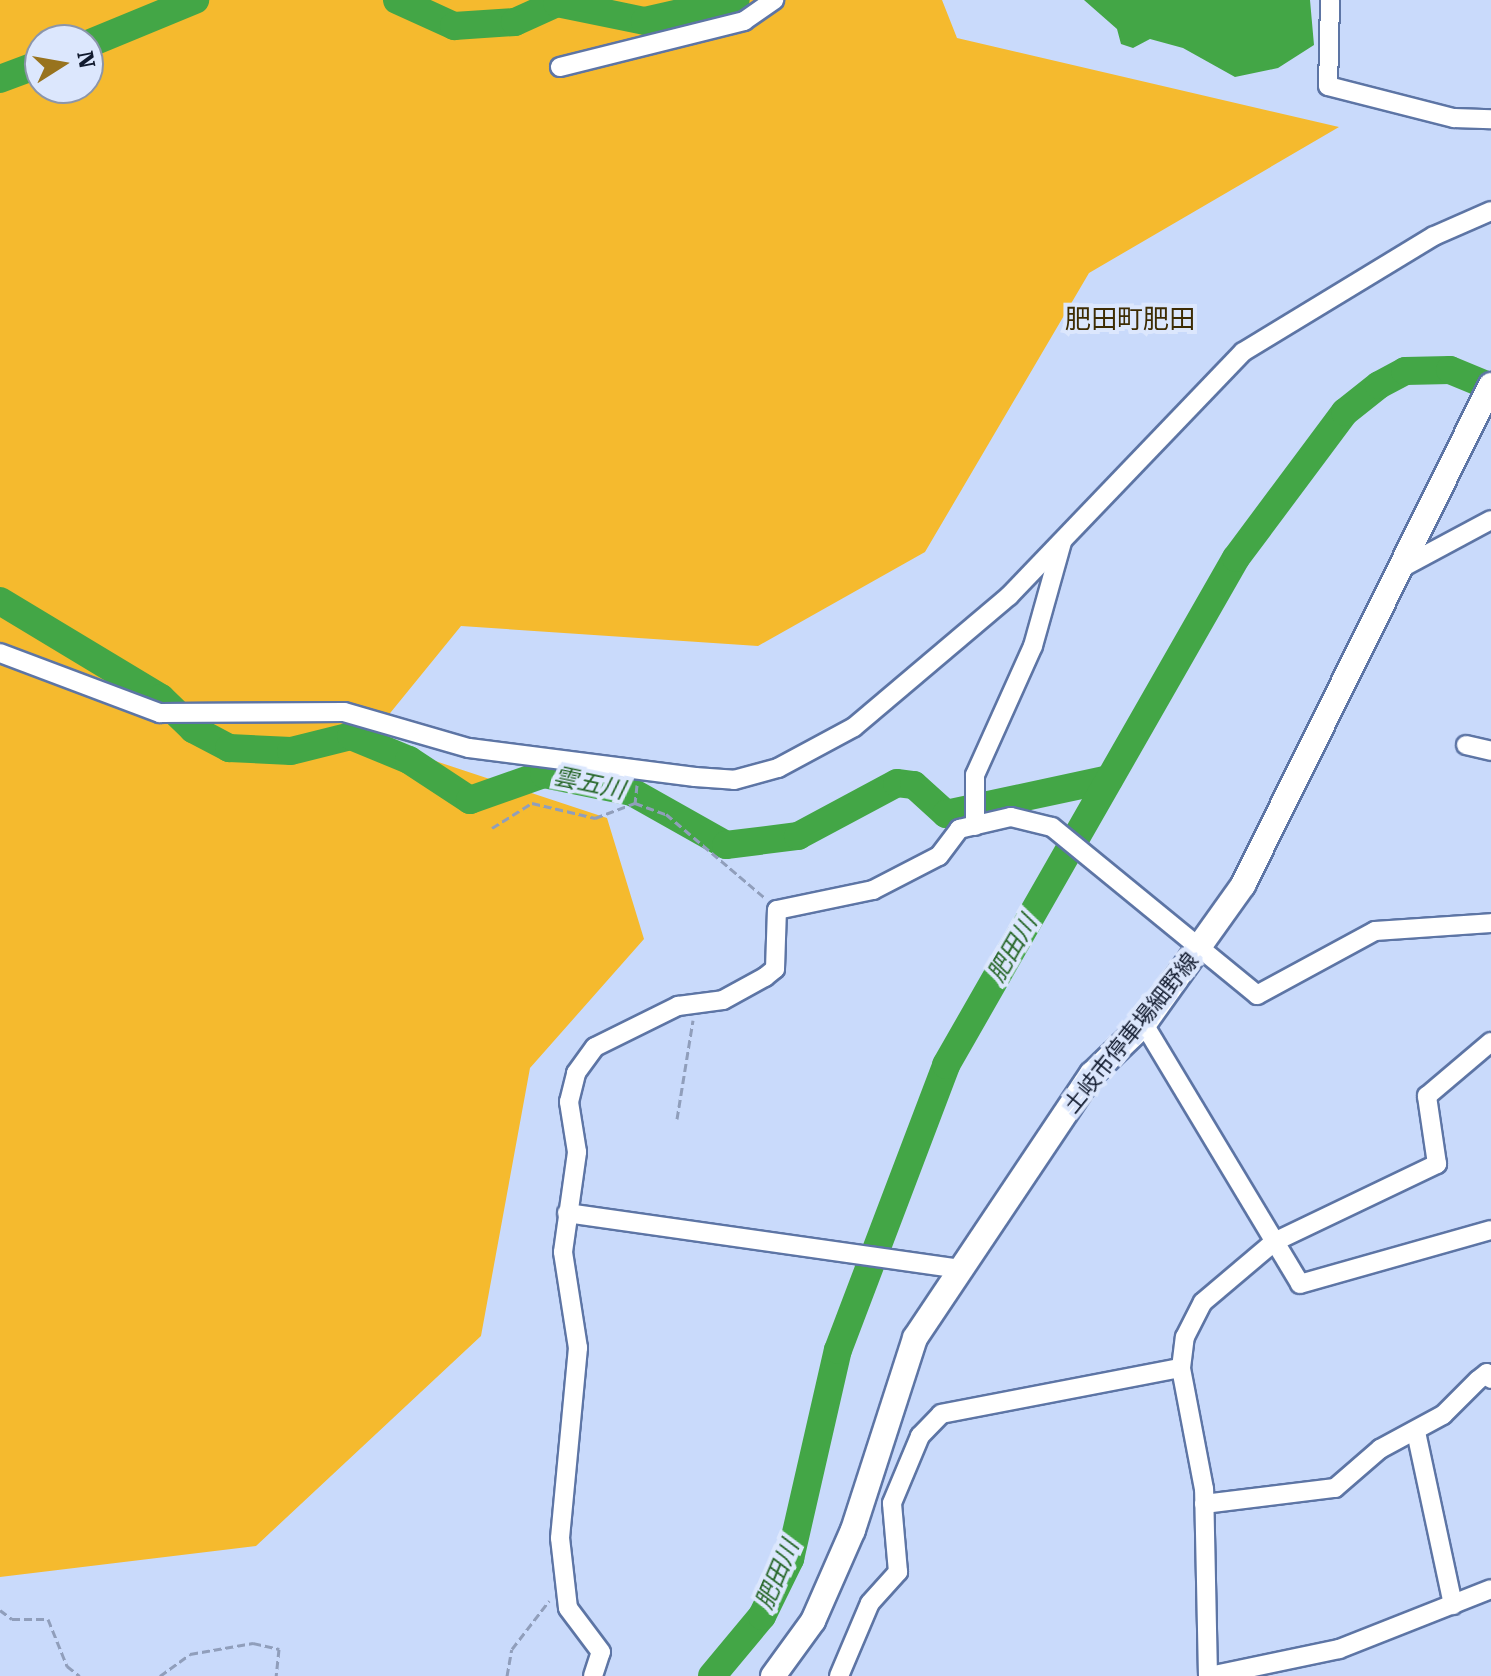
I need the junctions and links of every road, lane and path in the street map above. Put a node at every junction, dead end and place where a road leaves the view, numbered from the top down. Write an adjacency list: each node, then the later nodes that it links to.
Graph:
1 (774, 0): 3 (street)
2 (1330, 0): 4 (street)
3 (560, 67)
4 (1491, 119)
5 (1491, 211): 8 (street)
6 (1486, 396): 9 (main road, 土岐市停車場細野線)
7 (1489, 525): 9 (street)
8 (1062, 542): 13 (street); 15 (street)
9 (1407, 565): 19 (main road, 土岐市停車場細野線)
10 (0, 653): 13 (street)
11 (1466, 745): 12 (street)
12 (1491, 751)
13 (639, 770): 14 (path)
14 (635, 803): 16 (path); 17 (path)
15 (974, 823): 17 (street); 19 (street)
16 (492, 828)
17 (777, 910): 20 (street)
18 (1491, 923): 19 (street)
19 (1203, 945): 21 (main road, 土岐市停車場細野線)
20 (691, 1002): 23 (path); 24 (street)
21 (1144, 1024): 26 (street); 27 (main road, 土岐市停車場細野線)
22 (1491, 1042): 26 (street)
23 (677, 1119)
24 (567, 1213): 27 (street); 32 (street)
25 (1491, 1230): 26 (street)
26 (1274, 1242): 28 (street)
27 (962, 1269): 41 (main road, 土岐市停車場細野線)
28 (1181, 1368): 31 (street); 42 (street)
29 (1490, 1373): 30 (street)
30 (1416, 1432): 31 (street); 34 (street)
31 (1204, 1504): 43 (street)
32 (561, 1589): 39 (path); 40 (street)
33 (1488, 1597): 34 (street)
34 (1453, 1605): 43 (street)
35 (0, 1610): 36 (path)
36 (80, 1676)
37 (160, 1676): 38 (path)
38 (276, 1676)
39 (507, 1676)
40 (593, 1676)
41 (773, 1676)
42 (839, 1676)
43 (1209, 1676)

